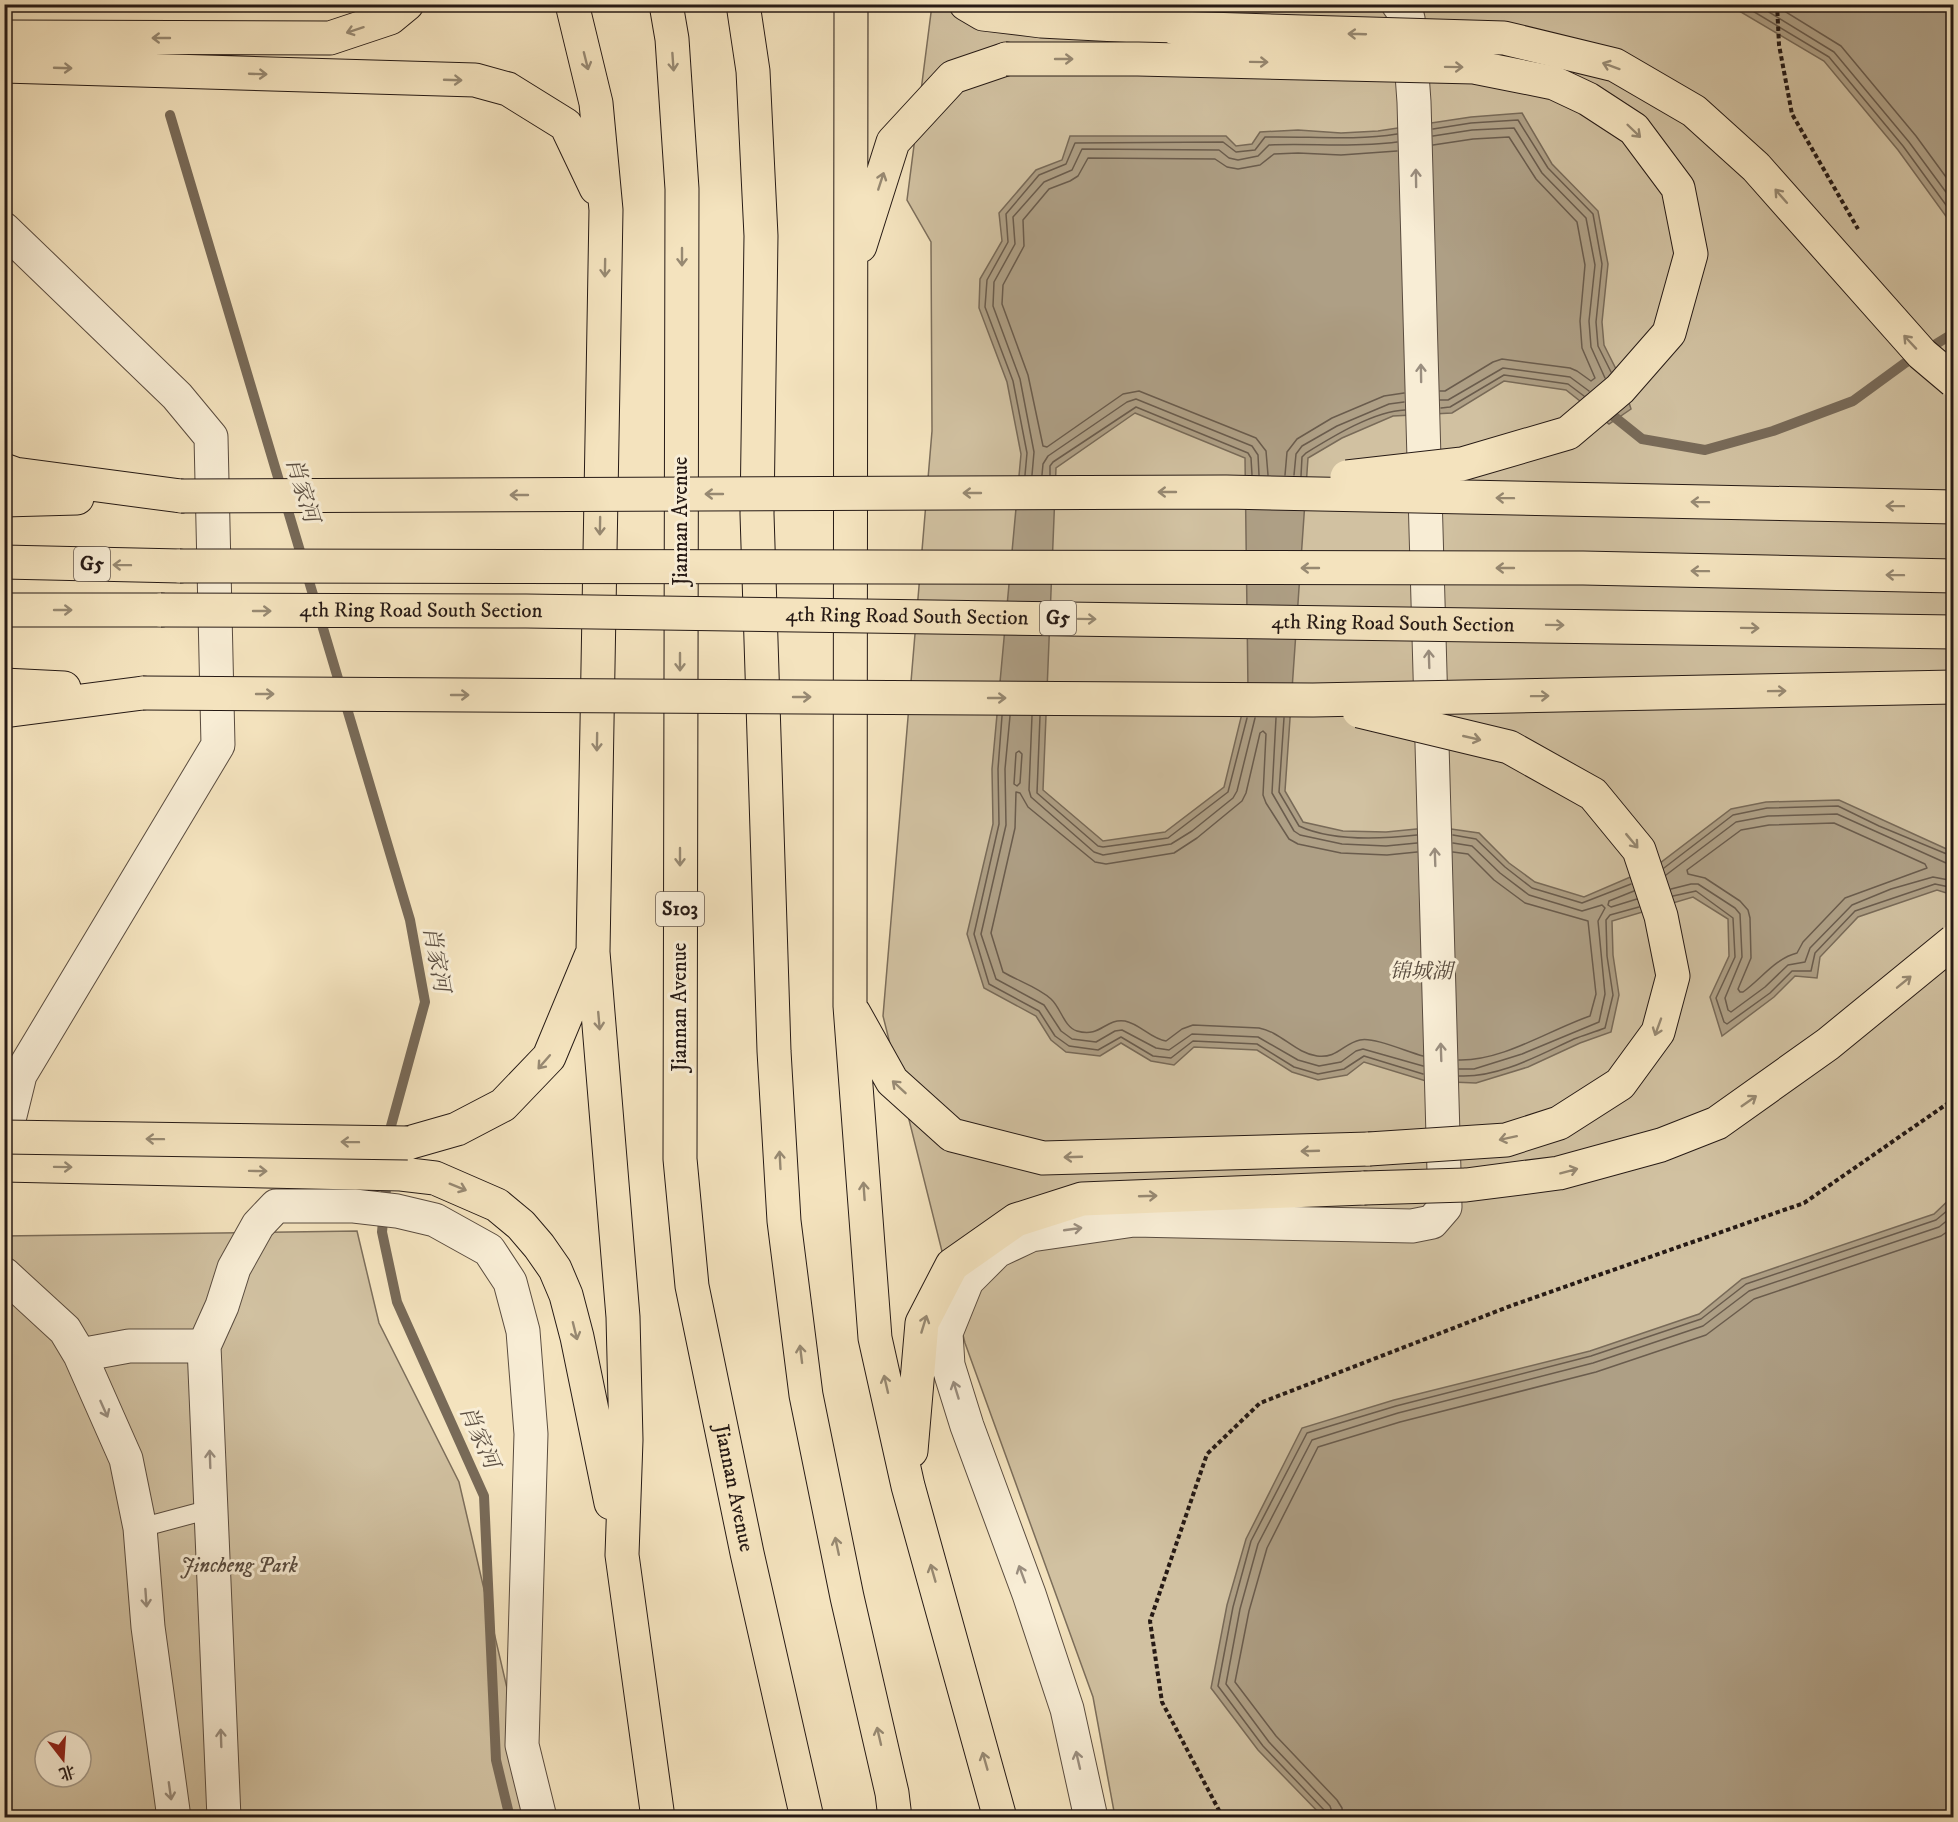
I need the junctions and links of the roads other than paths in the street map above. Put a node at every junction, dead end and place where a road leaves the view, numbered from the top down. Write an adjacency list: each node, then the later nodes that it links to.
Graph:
1 (406, 4): 8 (highway, one-way to 8)
2 (572, 4): 10 (highway, one-way to 10)
3 (666, 4): 41 (highway, Jiannan Avenue / S103, one-way to 41)
4 (743, 4): 40 (highway, one-way to 4)
5 (851, 4): 12 (highway)
6 (966, 4): 13 (highway, one-way to 6, bridge)
7 (1398, 4): 47 (street, one-way to 7)
8 (4, 37)
9 (4, 66): 10 (highway, one-way to 10)
10 (606, 210): 29 (highway, one-way to 29)
11 (4, 229): 31 (street)
12 (850, 277): 15 (highway, one-way to 15, bridge); 30 (highway)
13 (1953, 381)
14 (4, 470): 16 (highway)
15 (1226, 492): 16 (highway, one-way to 16, bridge); 18 (highway, one-way to 15, bridge)
16 (181, 496): 17 (highway)
17 (4, 500)
18 (1953, 507)
19 (4, 562): 20 (highway, G5, one-way to 19, bridge)
20 (1953, 576)
21 (4, 610): 22 (highway, 4th Ring Road South Section / G5, one-way to 22, bridge)
22 (1953, 632)
23 (4, 685): 25 (highway)
24 (1953, 687): 26 (highway, one-way to 24, bridge)
25 (144, 693): 26 (highway, one-way to 26, bridge); 27 (highway)
26 (1313, 700): 30 (highway, one-way to 30, bridge)
27 (4, 711)
28 (1953, 941): 36 (highway, one-way to 28, bridge)
29 (593, 952): 31 (highway, one-way to 31, bridge); 39 (highway, one-way to 39)
30 (850, 1006): 36 (highway, one-way to 30)
31 (4, 1138)
32 (4, 1165): 39 (highway, one-way to 39)
33 (4, 1275): 35 (street)
34 (204, 1346): 35 (street); 37 (street, one-way to 34); 44 (street)
35 (80, 1355): 38 (street, one-way to 38)
36 (908, 1486): 46 (highway, one-way to 36)
37 (212, 1509): 38 (lane); 43 (street, one-way to 37)
38 (141, 1528): 42 (street, one-way to 42)
39 (622, 1555): 45 (highway)
40 (894, 1805)
41 (806, 1810)
42 (174, 1818)
43 (224, 1818)
44 (540, 1818)
45 (658, 1818)
46 (1000, 1818)
47 (1091, 1818)

